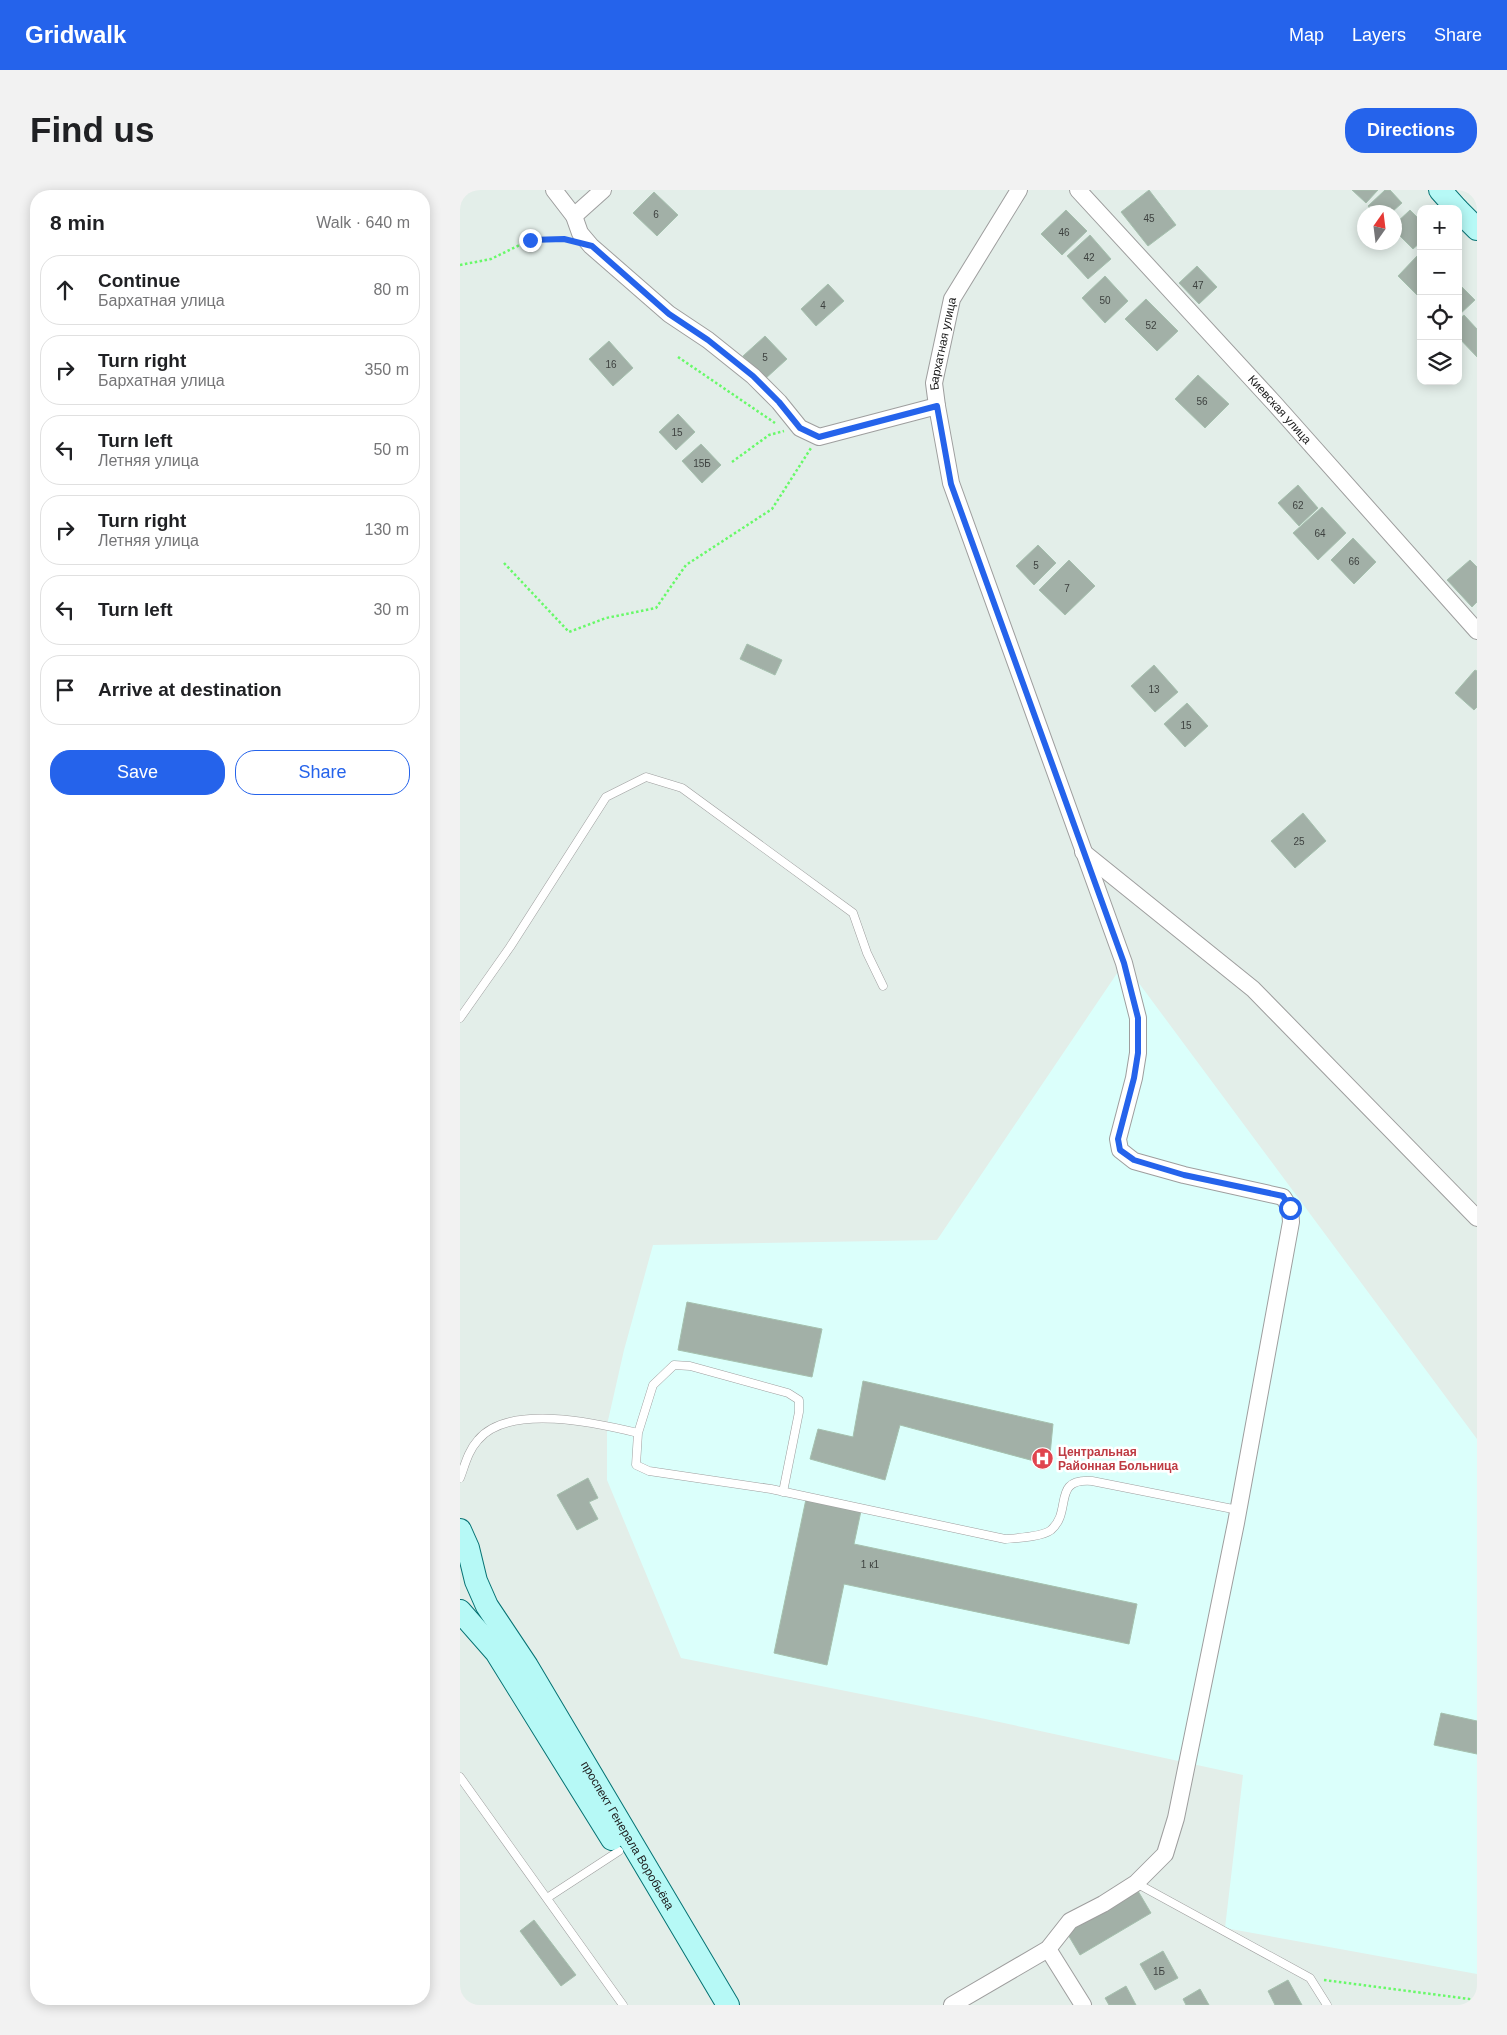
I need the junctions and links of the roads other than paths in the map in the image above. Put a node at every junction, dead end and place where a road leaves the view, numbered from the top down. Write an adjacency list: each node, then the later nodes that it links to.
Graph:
1 (554, 190): 8 (street)
2 (603, 190): 8 (street)
3 (1019, 190): 10 (street, Бархатная улица)
4 (1078, 190): 11 (street, Киевская улица)
5 (1440, 190): 6 (main road)
6 (1454, 205)
7 (1462, 213): 9 (main road)
8 (574, 216): 10 (street)
9 (1477, 229)
10 (937, 406): 12 (street, Бархатная улица)
11 (1477, 631)
12 (1083, 852): 15 (street); 19 (street, Бархатная улица)
13 (883, 986): 14 (lane)
14 (460, 1018)
15 (1477, 1218)
16 (638, 1433): 17 (lane); 18 (lane); 18 (lane)
17 (460, 1478)
18 (783, 1492): 19 (lane)
19 (1238, 1510): 25 (street)
20 (460, 1530): 22 (main road)
21 (460, 1612): 22 (main road)
22 (519, 1671): 24 (main road, проспект Генерала Воробьёва); 30 (main road, проспект Генерала Воробьёва)
23 (460, 1777): 26 (lane)
24 (619, 1851): 26 (lane); 29 (main road, проспект Генерала Воробьёва)
25 (1136, 1883): 27 (street); 33 (lane)
26 (548, 1898): 28 (lane)
27 (1048, 1949): 31 (street); 32 (street)
28 (623, 2005)
29 (714, 2005)
30 (728, 2005)
31 (952, 2005)
32 (1083, 2005)
33 (1327, 2005)

